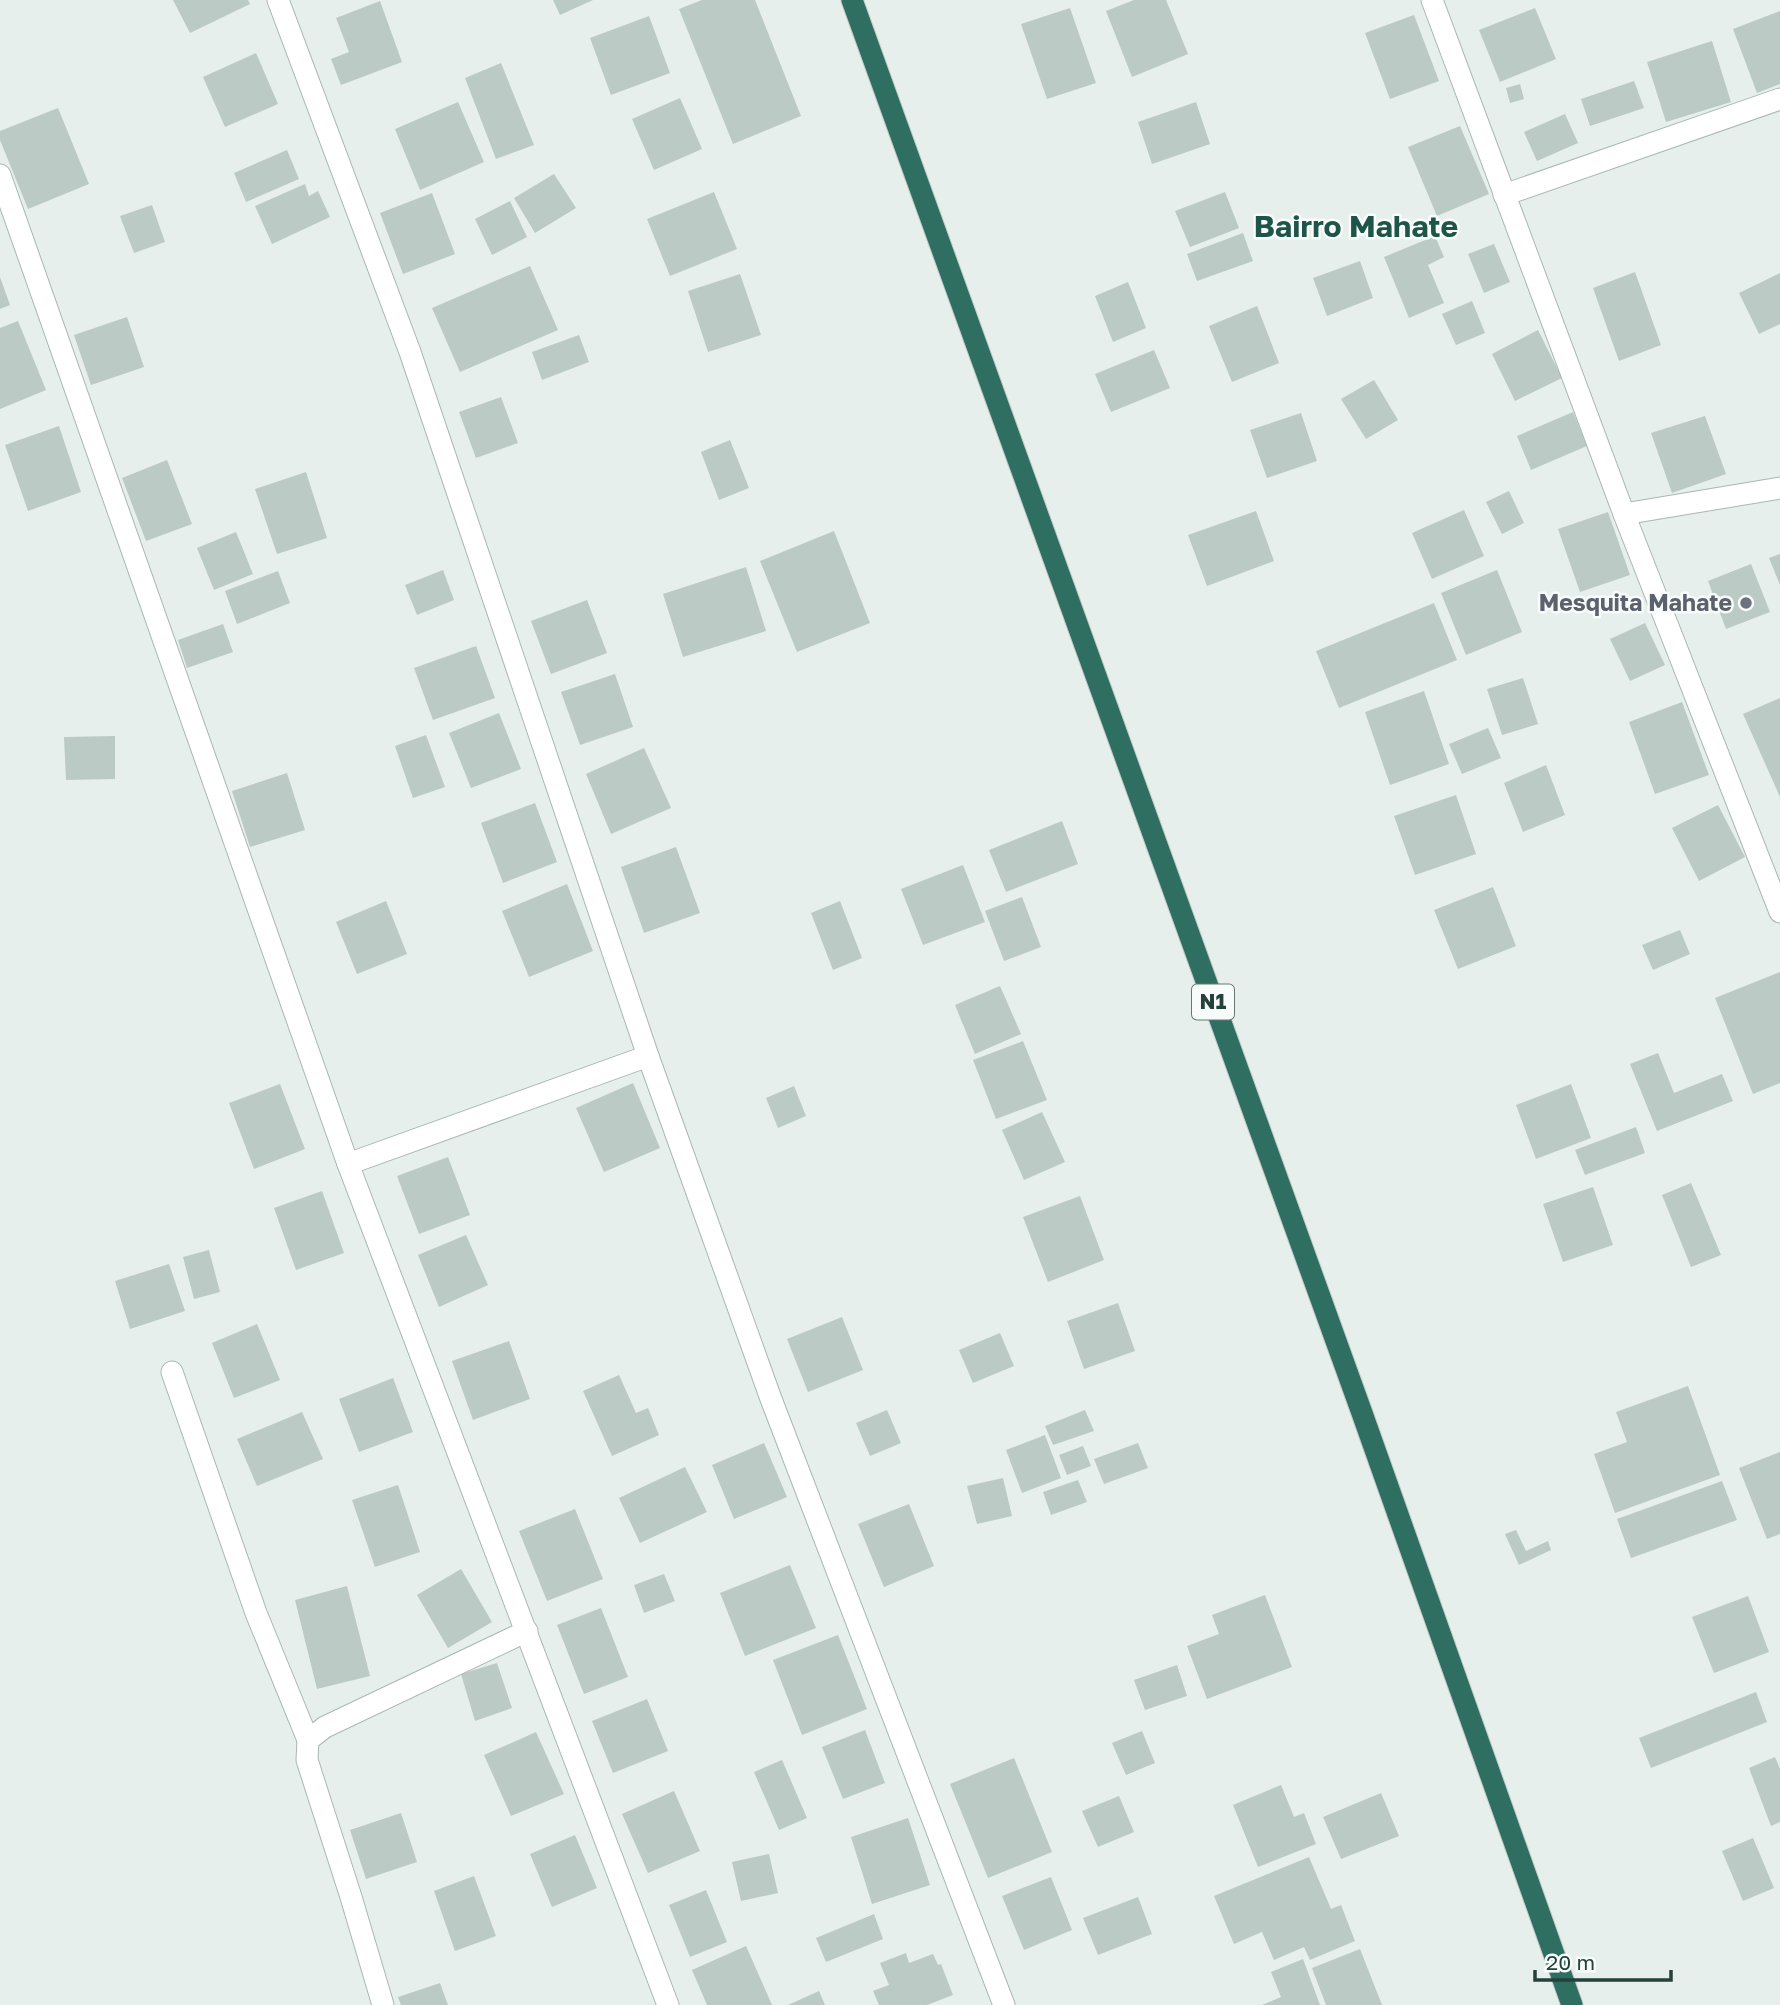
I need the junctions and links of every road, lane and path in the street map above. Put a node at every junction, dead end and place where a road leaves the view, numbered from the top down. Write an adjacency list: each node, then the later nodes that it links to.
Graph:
1 (278, 0): 10 (street)
2 (852, 0): 18 (highway, N1)
3 (1432, 0): 6 (street)
4 (1780, 99): 6 (street)
5 (0, 175): 11 (street)
6 (1504, 195): 8 (street)
7 (1780, 488): 8 (street)
8 (1625, 514): 9 (street)
9 (1780, 912)
10 (648, 1056): 11 (street); 17 (street)
11 (348, 1164): 13 (street)
12 (172, 1373): 14 (street)
13 (527, 1631): 14 (street); 16 (street)
14 (309, 1740): 15 (street)
15 (383, 2005)
16 (668, 2005)
17 (1004, 2005)
18 (1572, 2005)

